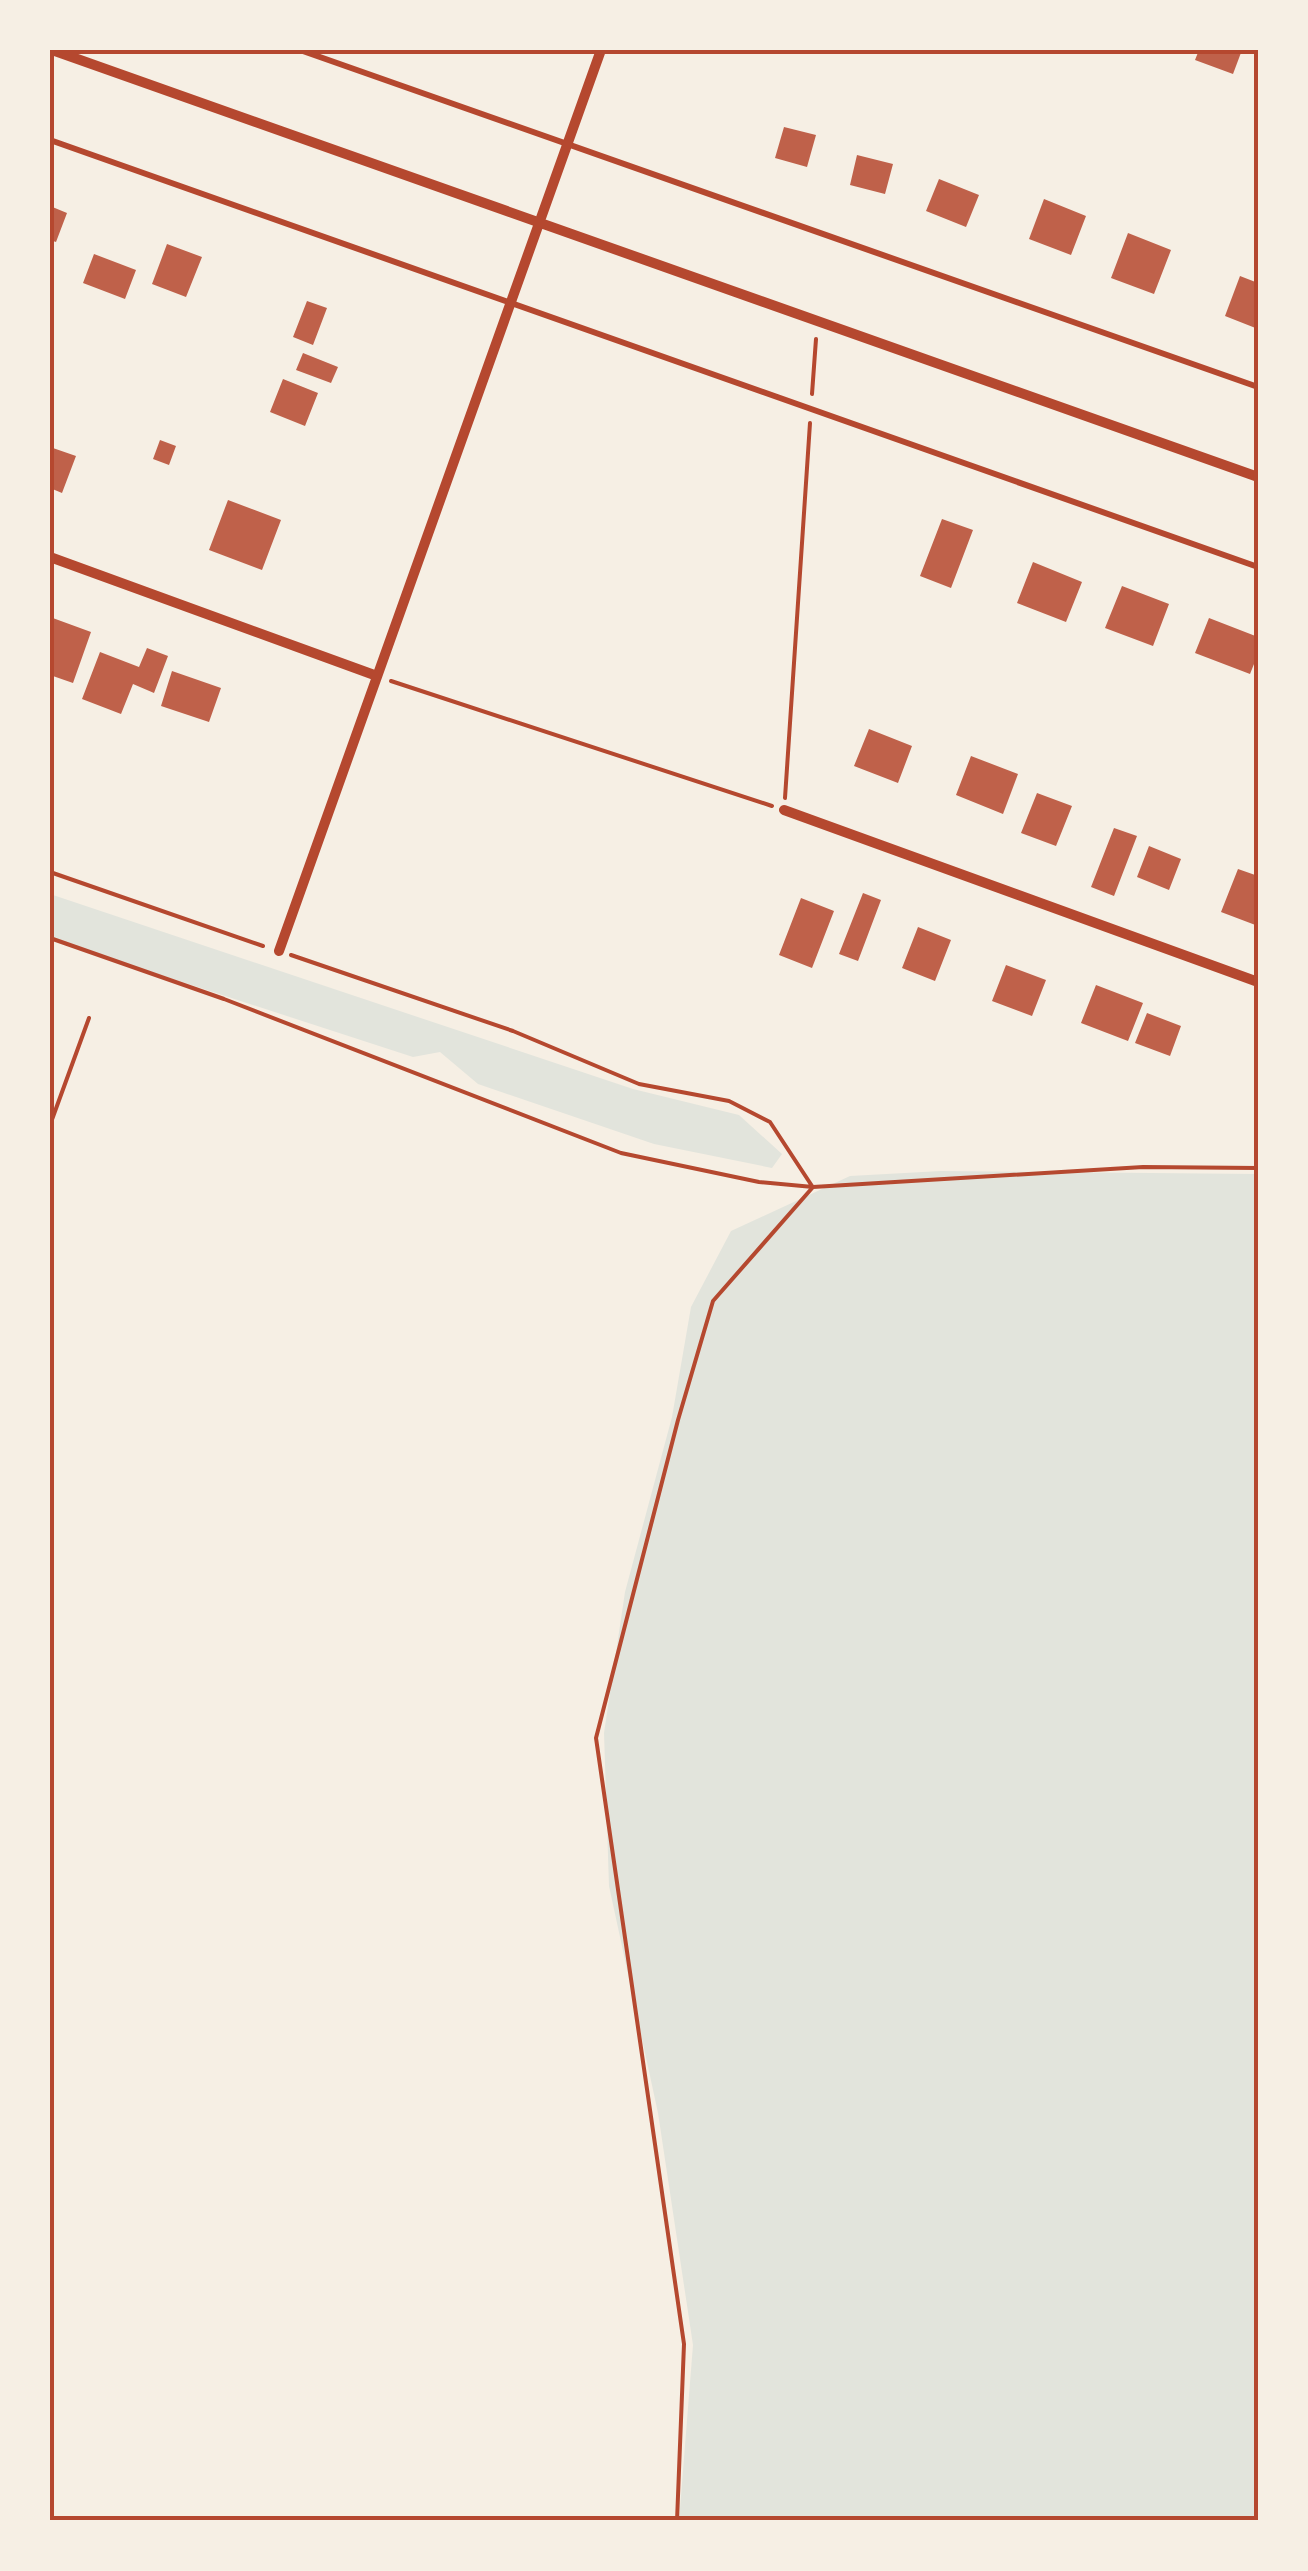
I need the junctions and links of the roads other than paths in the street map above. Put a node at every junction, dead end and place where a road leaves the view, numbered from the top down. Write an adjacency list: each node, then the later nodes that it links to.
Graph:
1 (52, 50): 6 (street)
2 (300, 50): 5 (lane)
3 (601, 50): 5 (street)
4 (50, 140): 7 (lane)
5 (566, 144): 6 (street); 8 (lane)
6 (538, 223): 7 (street); 9 (street)
7 (510, 302): 11 (lane); 12 (street)
8 (1258, 387)
9 (1258, 476)
10 (50, 557): 12 (street)
11 (1258, 567)
12 (377, 676): 14 (street)
13 (784, 810): 15 (street)
14 (279, 951)
15 (1258, 982)

